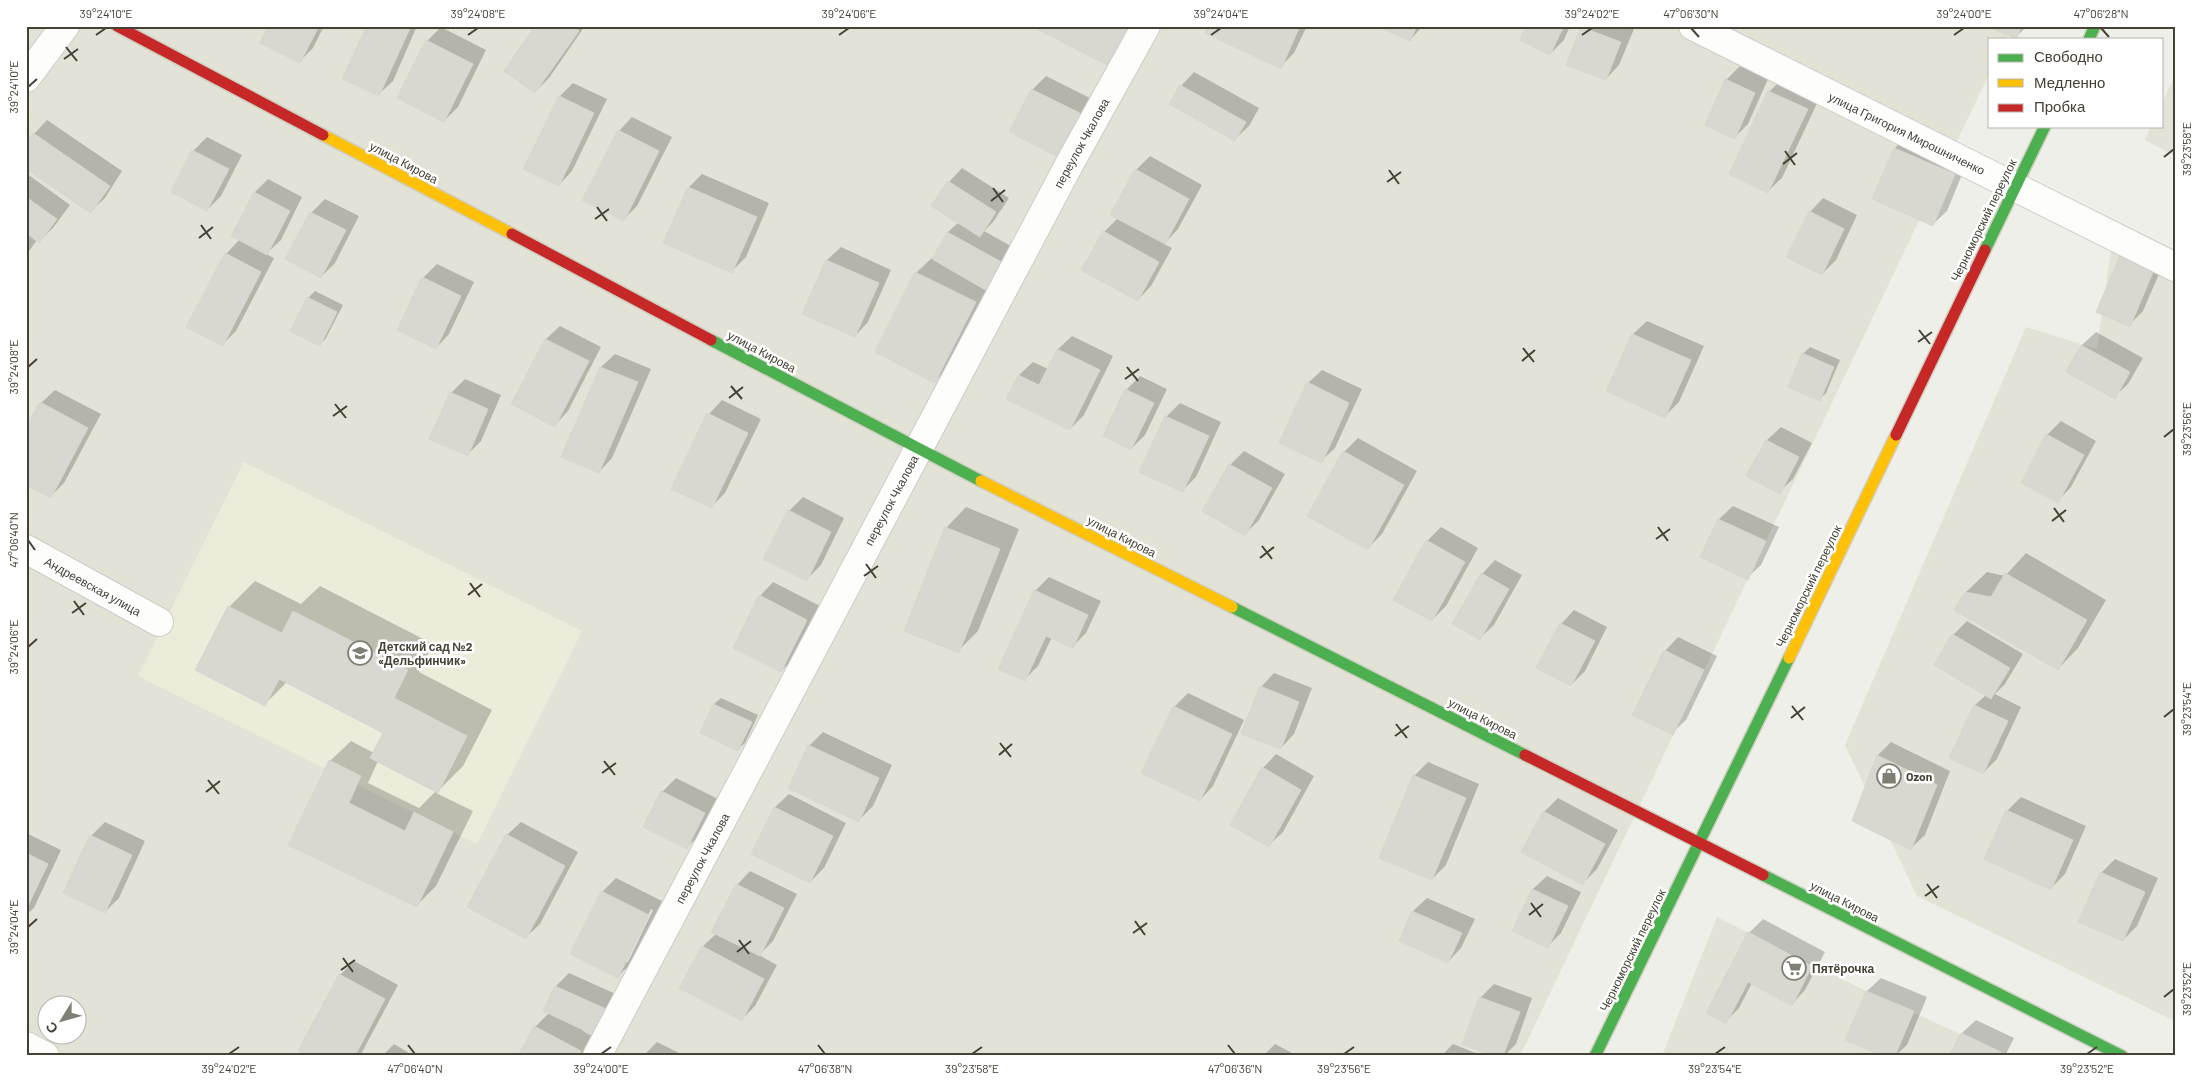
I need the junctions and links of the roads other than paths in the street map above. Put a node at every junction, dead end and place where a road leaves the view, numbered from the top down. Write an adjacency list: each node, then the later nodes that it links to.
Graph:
1 (65, 26): 7 (street)
2 (117, 26): 11 (street, улица Кирова)
3 (1146, 26): 11 (street, переулок Чкалова)
4 (1693, 26): 9 (street, улица Григория Мирошниченко)
5 (2095, 26): 6 (street)
6 (2089, 38)
7 (26, 78)
8 (2043, 128): 9 (street, Черноморский переулок)
9 (2014, 186): 10 (street, улица Григория Мирошниченко); 14 (street, Черноморский переулок)
10 (2175, 267)
11 (918, 449): 14 (street, улица Кирова); 17 (street, переулок Чкалова)
12 (26, 550): 13 (street, Андреевская улица)
13 (159, 622)
14 (1700, 843): 18 (street, Черноморский переулок); 19 (street, улица Кирова)
15 (26, 1046): 16 (street)
16 (45, 1056)
17 (598, 1056)
18 (1595, 1056)
19 (2122, 1056)

